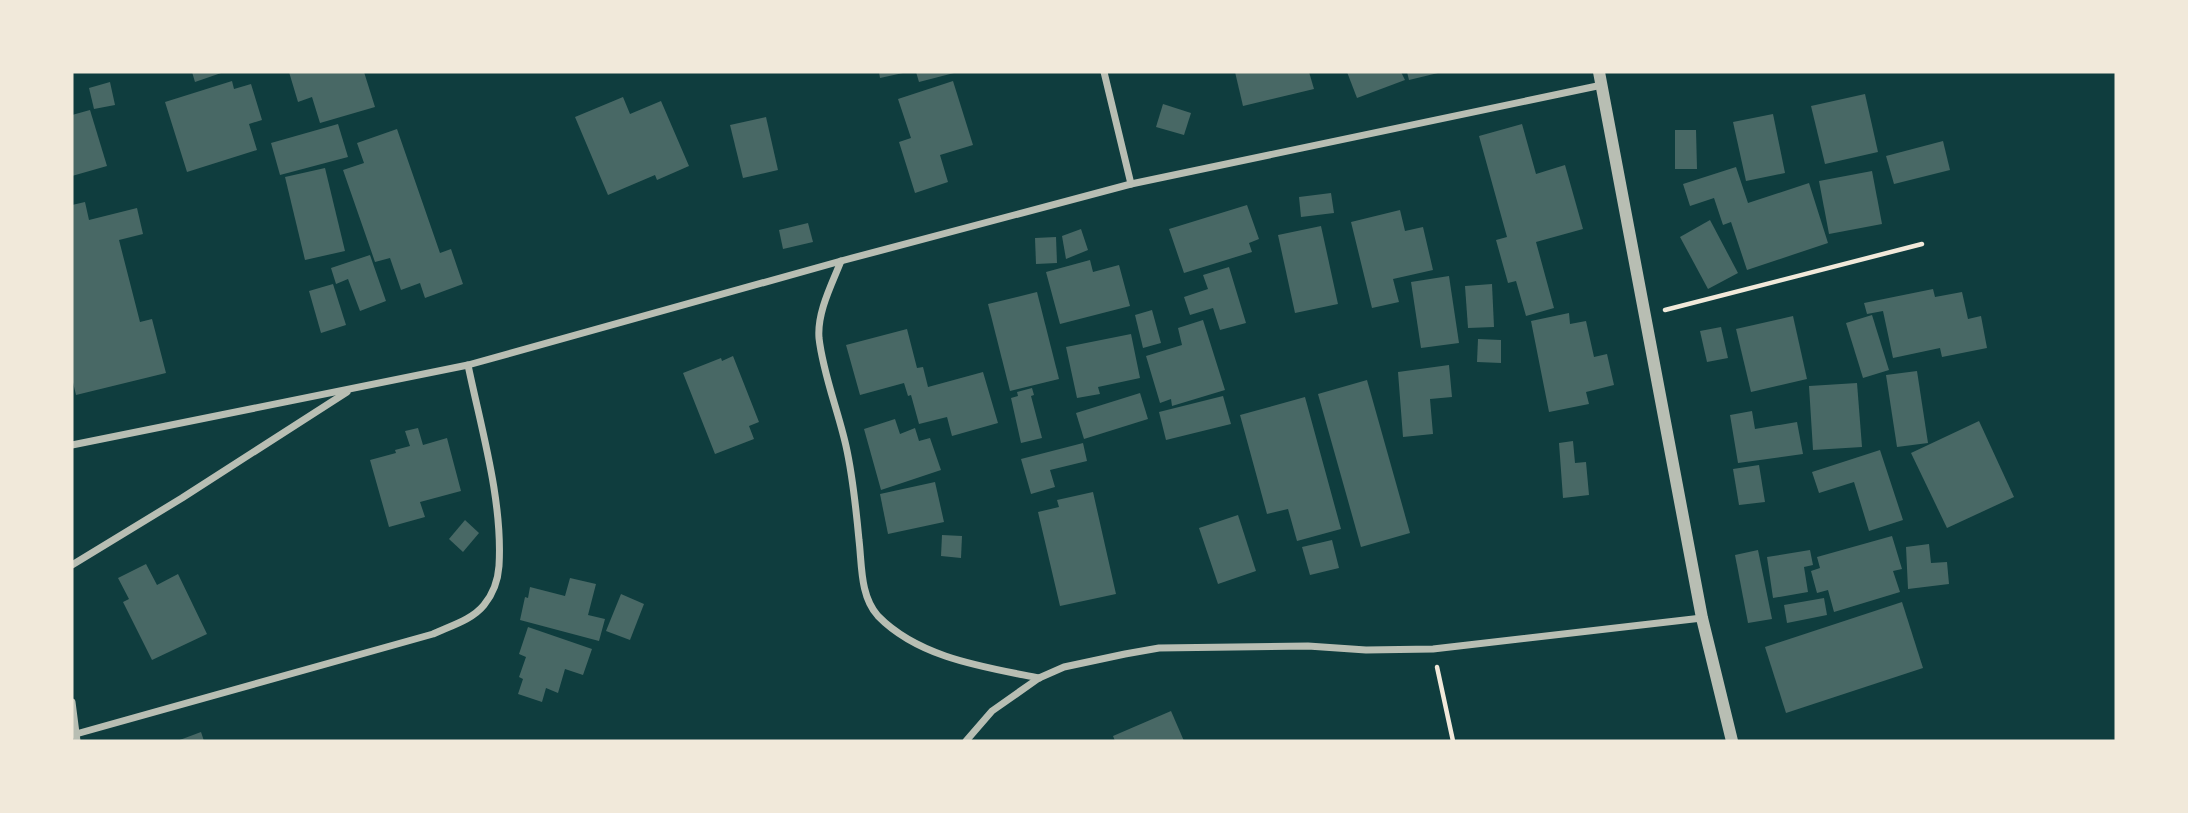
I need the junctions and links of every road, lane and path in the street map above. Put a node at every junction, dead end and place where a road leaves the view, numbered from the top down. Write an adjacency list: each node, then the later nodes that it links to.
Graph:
1 (1104, 72): 4 (street)
2 (1599, 72): 3 (street)
3 (1602, 85): 4 (street); 7 (street)
4 (1131, 184): 6 (street)
5 (1922, 244): 7 (path)
6 (841, 261): 8 (street); 14 (street)
7 (1647, 315): 12 (street)
8 (468, 365): 9 (street); 16 (street)
9 (351, 389): 10 (street); 11 (street)
10 (72, 445)
11 (72, 565)
12 (1702, 618): 13 (street); 19 (street)
13 (1433, 649): 14 (street); 18 (path)
14 (1039, 678): 17 (street)
15 (72, 702): 16 (street)
16 (77, 738)
17 (966, 741)
18 (1453, 741)
19 (1732, 741)

